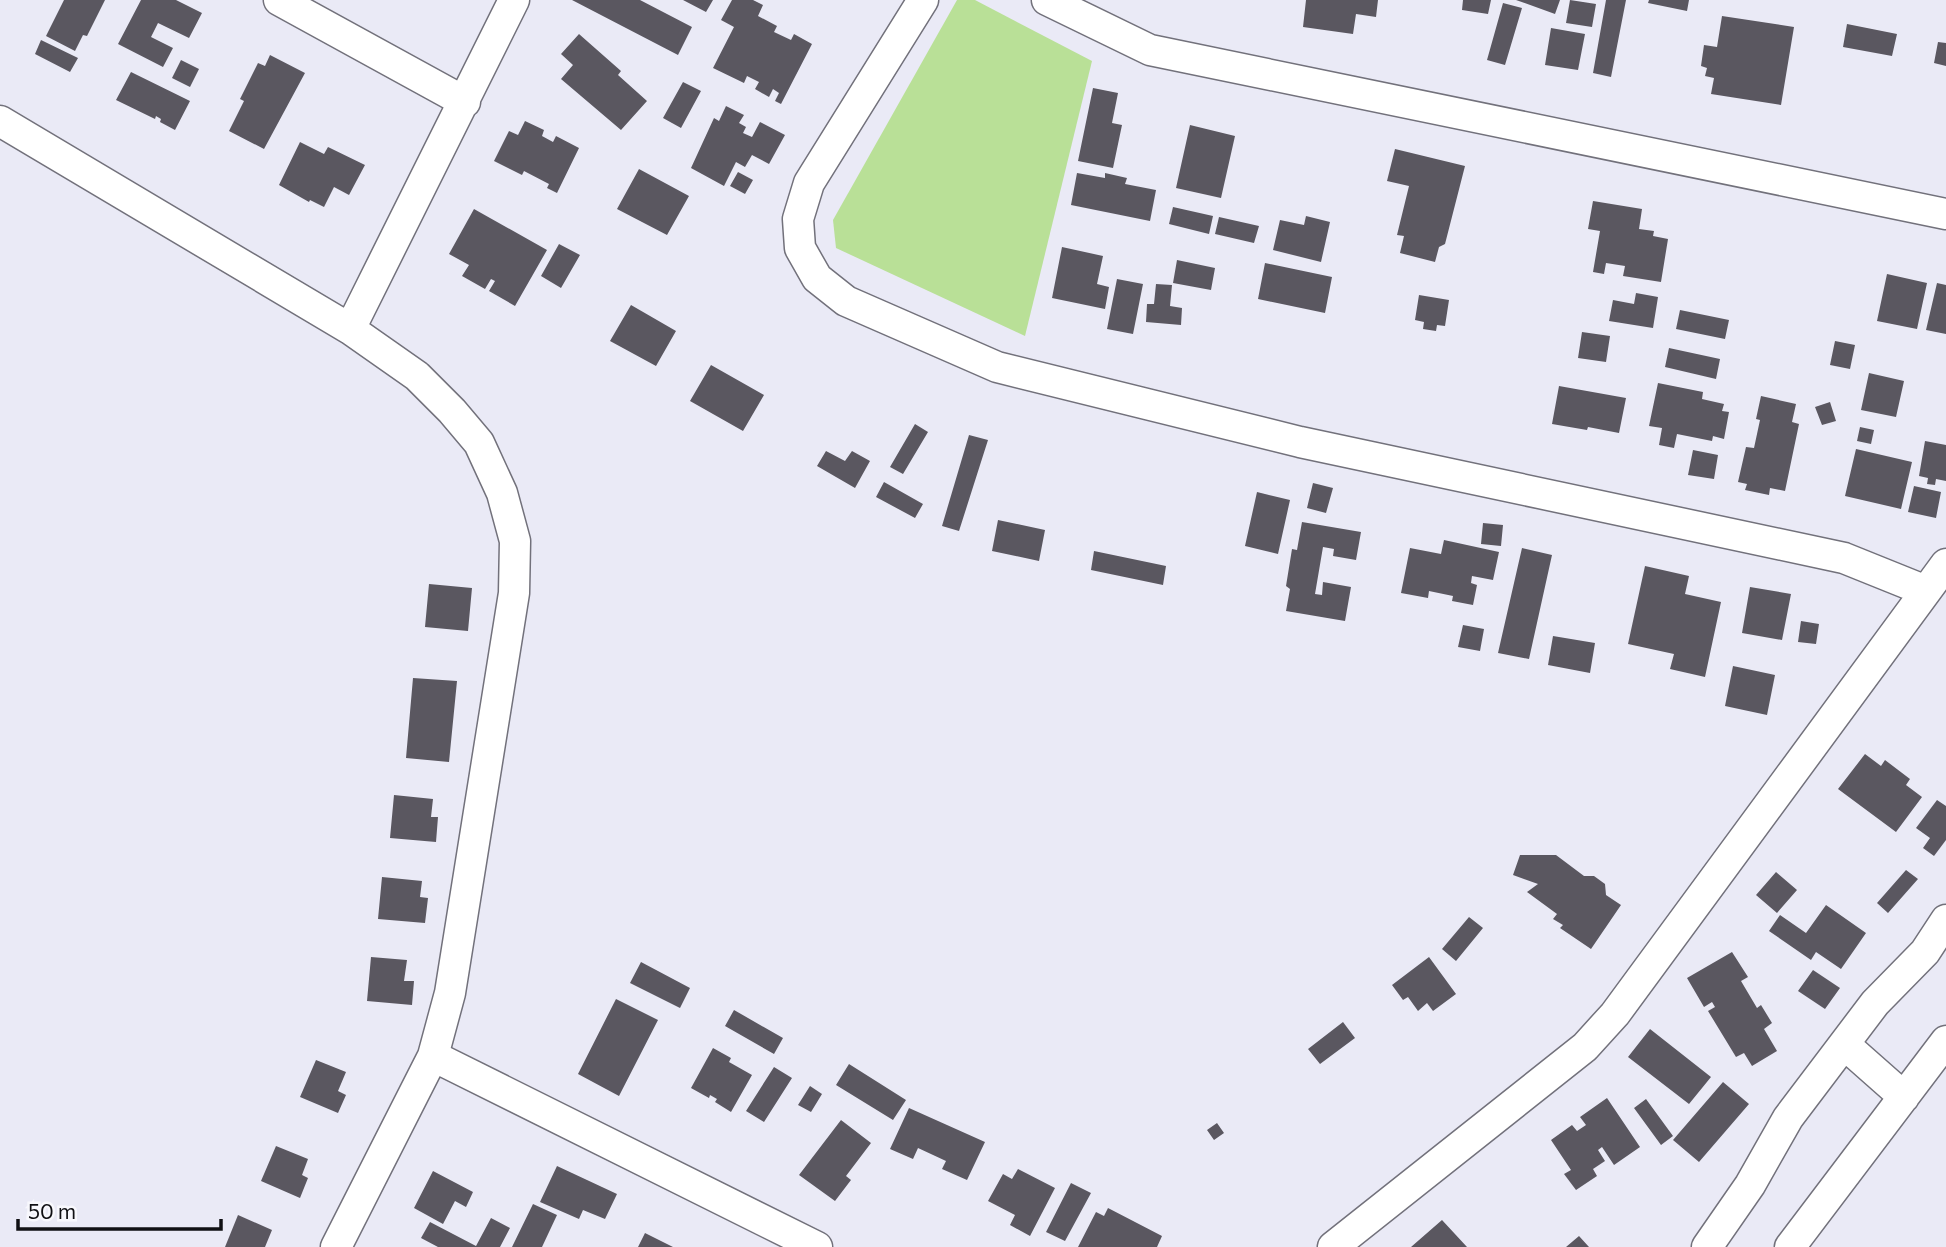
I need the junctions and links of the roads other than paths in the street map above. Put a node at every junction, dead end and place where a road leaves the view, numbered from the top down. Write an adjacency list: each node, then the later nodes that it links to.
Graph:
1 (279, 0): 5 (street)
2 (514, 0): 5 (street)
3 (923, 0): 10 (street)
4 (1047, 0): 7 (street)
5 (465, 102): 8 (street)
6 (0, 121): 8 (street)
7 (1946, 214)
8 (350, 329): 14 (street)
9 (1946, 565): 10 (street)
10 (1926, 591): 18 (street)
11 (1946, 920): 13 (street)
12 (1946, 1041): 15 (street)
13 (1844, 1044): 15 (street); 19 (street)
14 (433, 1056): 16 (street); 17 (street)
15 (1904, 1097): 20 (street)
16 (335, 1247)
17 (817, 1247)
18 (1333, 1247)
19 (1707, 1247)
20 (1790, 1247)

